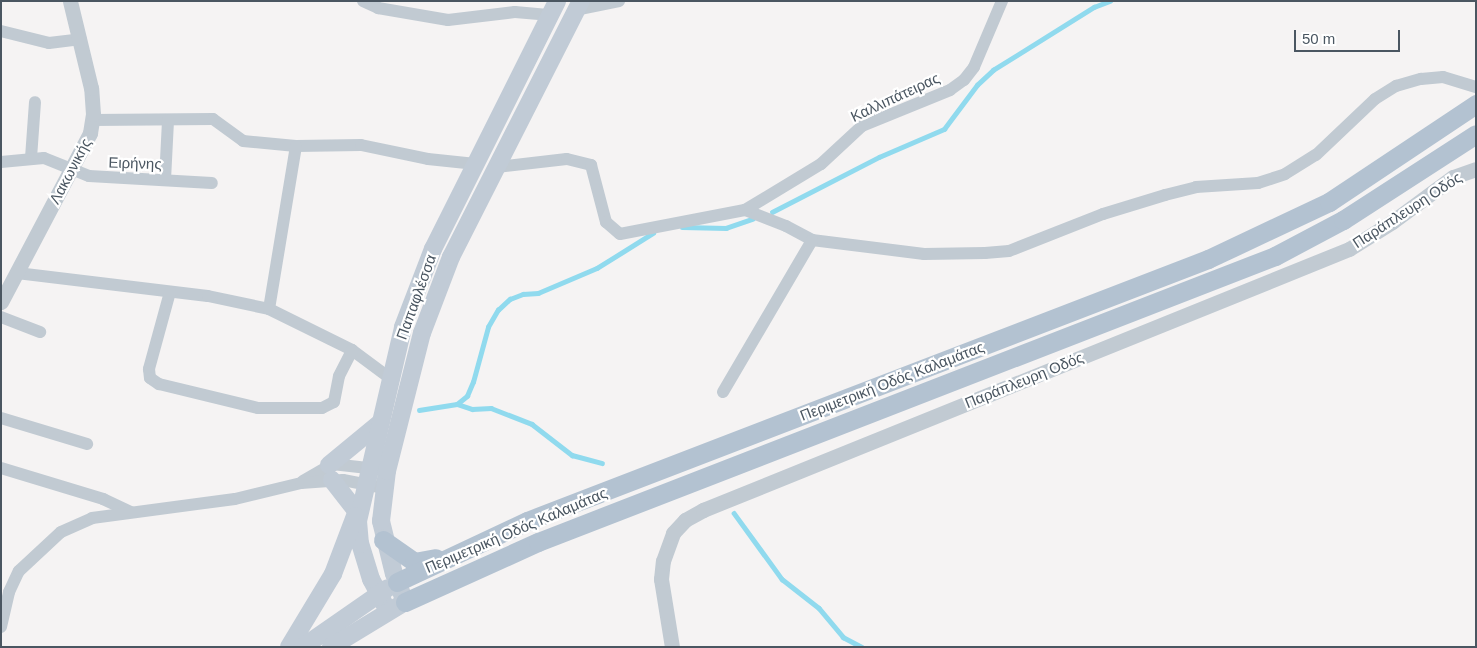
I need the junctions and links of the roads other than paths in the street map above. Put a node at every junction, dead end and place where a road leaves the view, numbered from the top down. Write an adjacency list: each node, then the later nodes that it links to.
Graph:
1 (70, 1): 9 (street, Λακωνικής)
2 (363, 1): 5 (street)
3 (618, 1): 6 (street)
4 (1002, 1): 25 (street, Καλλιπάτειρας)
5 (514, 6): 7 (street)
6 (578, 6): 20 (main road, Παπαφλέσσα)
7 (554, 8): 19 (main road, Παπαφλέσσα)
8 (1, 32): 9 (street)
9 (81, 39): 13 (street, Λακωνικής)
10 (1474, 86): 26 (street)
11 (35, 102): 17 (street)
12 (1476, 104): 46 (main road, Περιμετρική Οδός Καλαμάτας)
13 (92, 120): 14 (street); 21 (street, Λακωνικής)
14 (168, 120): 16 (street); 23 (street)
15 (1476, 134): 49 (main road, Περιμετρική Οδός Καλαμάτας)
16 (296, 146): 19 (street); 30 (street)
17 (31, 158): 18 (street, Ειρήνης); 21 (street, Ειρήνης)
18 (1, 162)
19 (476, 164): 34 (main road, Παπαφλέσσα)
20 (497, 167): 25 (street); 42 (main road, Παπαφλέσσα)
21 (72, 168): 23 (street, Ειρήνης); 27 (street, Λακωνικής)
22 (1476, 169): 55 (street, Παράπλευρη Οδός)
23 (165, 180): 24 (street, Ειρήνης)
24 (212, 183)
25 (745, 210): 26 (street)
26 (812, 240): 35 (street)
27 (18, 273): 28 (street); 29 (street, Λακωνικής)
28 (170, 292): 30 (street); 33 (street)
29 (1, 302)
30 (269, 308): 33 (street)
31 (1, 317): 32 (street)
32 (40, 332)
33 (352, 350): 34 (street)
34 (391, 379): 37 (main road, Παπαφλέσσα)
35 (723, 392)
36 (1, 418): 38 (street)
37 (380, 423): 40 (main road); 41 (main road, Παπαφλέσσα)
38 (87, 444)
39 (1, 468): 44 (street)
40 (330, 473): 41 (street); 43 (main road); 44 (street)
41 (368, 475): 42 (street); 43 (main road, Παπαφλέσσα)
42 (385, 480): 45 (main road, Παπαφλέσσα)
43 (358, 511): 48 (main road, Παπαφλέσσα); 52 (main road)
44 (131, 512): 51 (street)
45 (384, 540): 46 (main road); 47 (main road, Παπαφλέσσα)
46 (454, 554): 47 (main road, Περιμετρική Οδός Καλαμάτας)
47 (397, 582): 48 (main road, Περιμετρική Οδός Καλαμάτας); 49 (main road, Παπαφλέσσα)
48 (378, 594): 50 (main road, Παπαφλέσσα); 53 (main road, Περιμετρική Οδός Καλαμάτας)
49 (405, 602): 50 (main road)
50 (388, 611): 54 (main road)
51 (1, 626)
52 (289, 647)
53 (303, 647)
54 (332, 647)
55 (672, 647)

